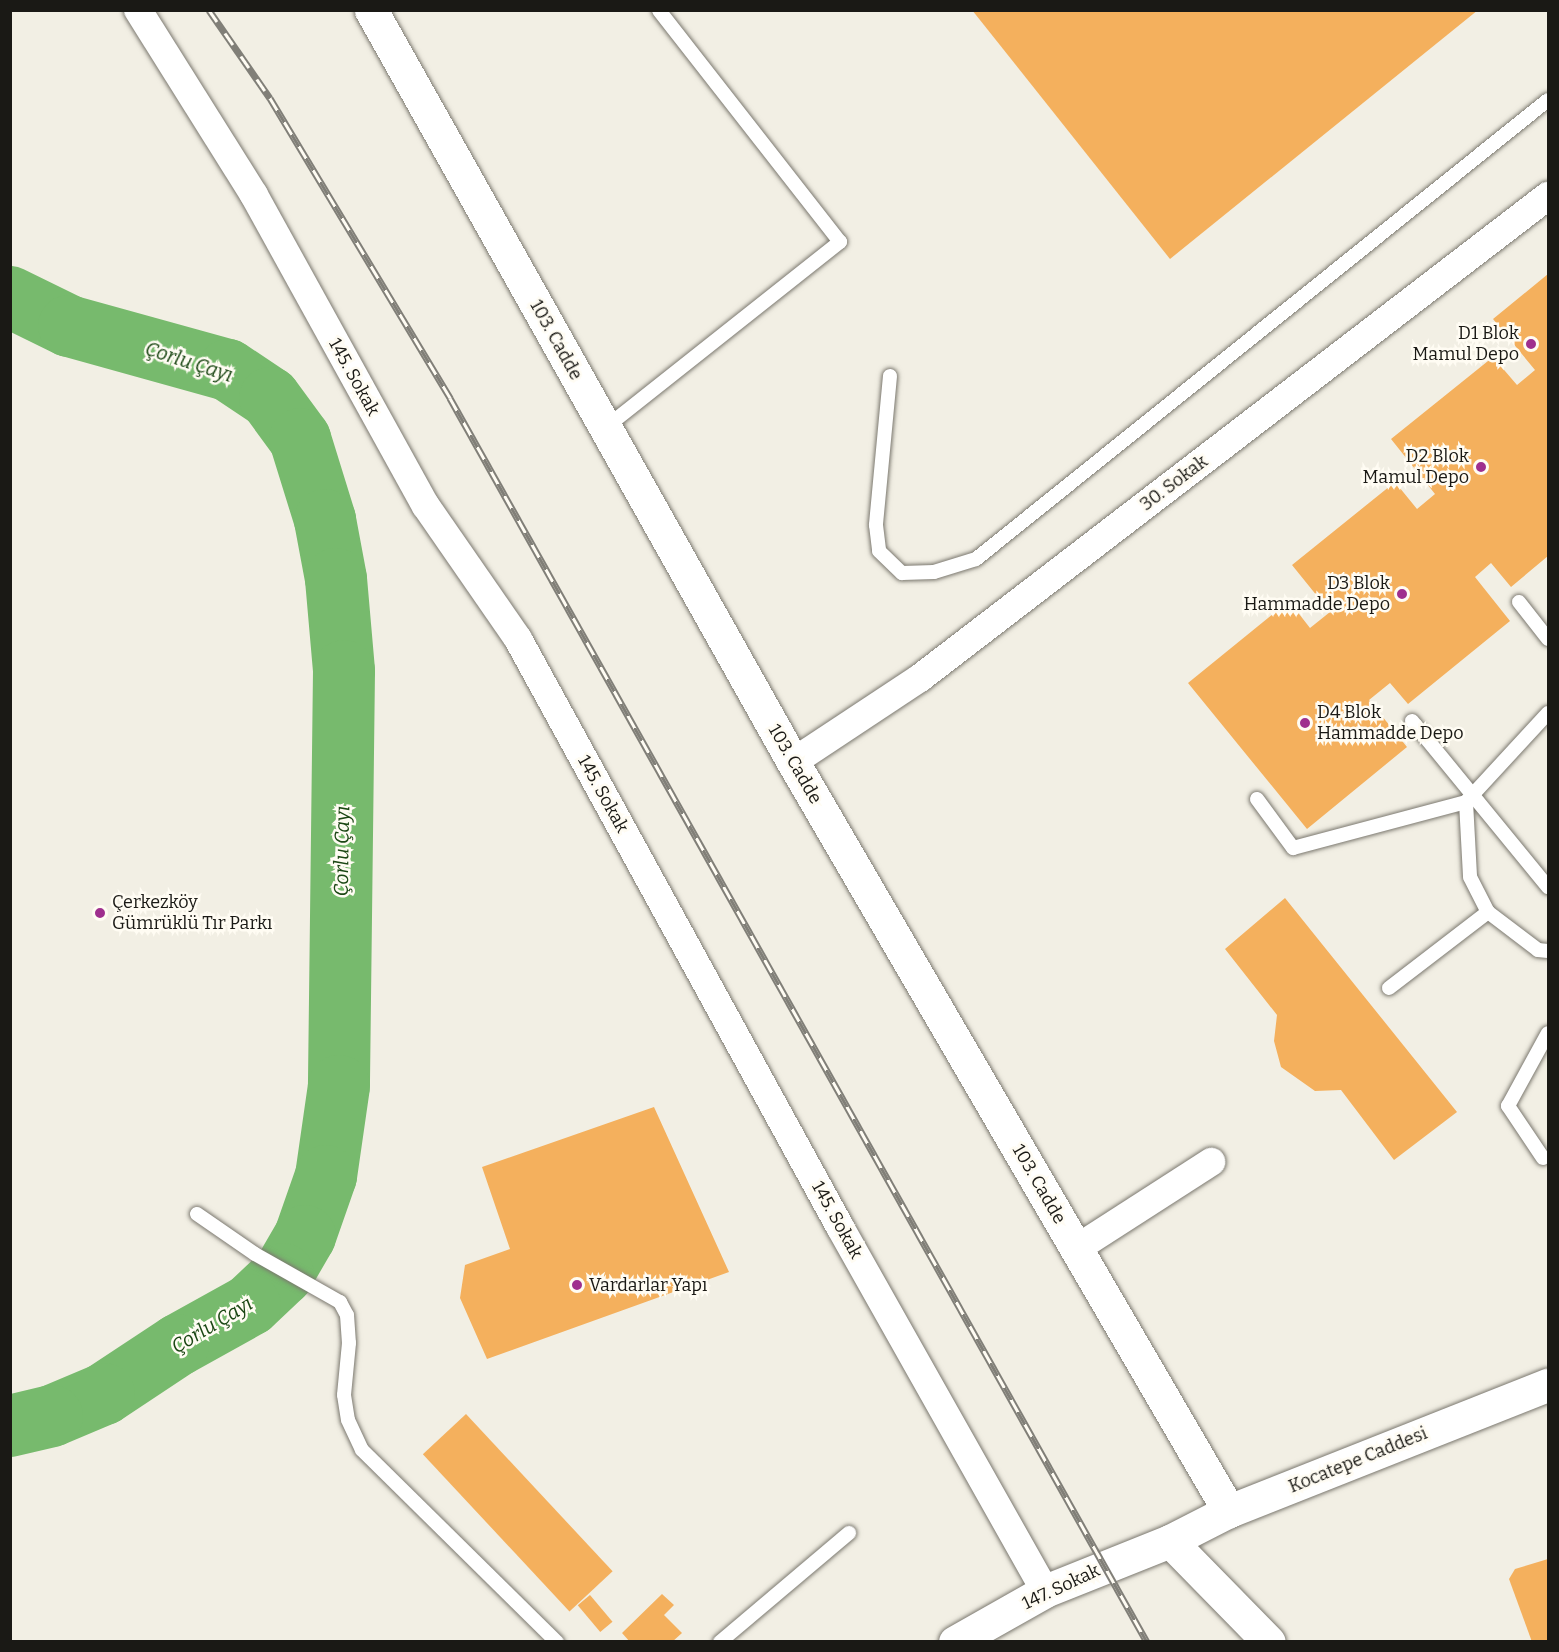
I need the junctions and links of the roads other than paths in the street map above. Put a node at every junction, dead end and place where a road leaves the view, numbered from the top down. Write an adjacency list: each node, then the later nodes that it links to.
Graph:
1 (138, 10): 28 (street, 145. Sokak)
2 (371, 10): 7 (street, 103. Cadde)
3 (659, 10): 7 (lane)
4 (1548, 100): 6 (lane)
5 (1548, 196): 12 (street, 30. Sokak)
6 (890, 376)
7 (605, 428): 12 (street, 103. Cadde)
8 (1519, 602): 9 (lane)
9 (1548, 639)
10 (1548, 713): 13 (lane)
11 (1412, 720): 13 (lane)
12 (793, 762): 23 (street, 103. Cadde)
13 (1469, 798): 14 (lane); 15 (lane); 16 (lane)
14 (1257, 799)
15 (1548, 887)
16 (1488, 912): 17 (lane); 18 (lane)
17 (1548, 951)
18 (1389, 988)
19 (1548, 1033): 20 (lane)
20 (1543, 1158)
21 (1211, 1162): 23 (street)
22 (196, 1214): 30 (lane)
23 (1076, 1249): 25 (street, 103. Cadde)
24 (1548, 1385): 25 (street, Kocatepe Caddesi)
25 (1229, 1511): 27 (street, Kocatepe Caddesi)
26 (849, 1533): 31 (lane)
27 (1170, 1541): 28 (street, 147. Sokak); 32 (street)
28 (1045, 1591): 29 (street, 147. Sokak)
29 (966, 1639)
30 (556, 1641)
31 (720, 1641)
32 (1269, 1641)

